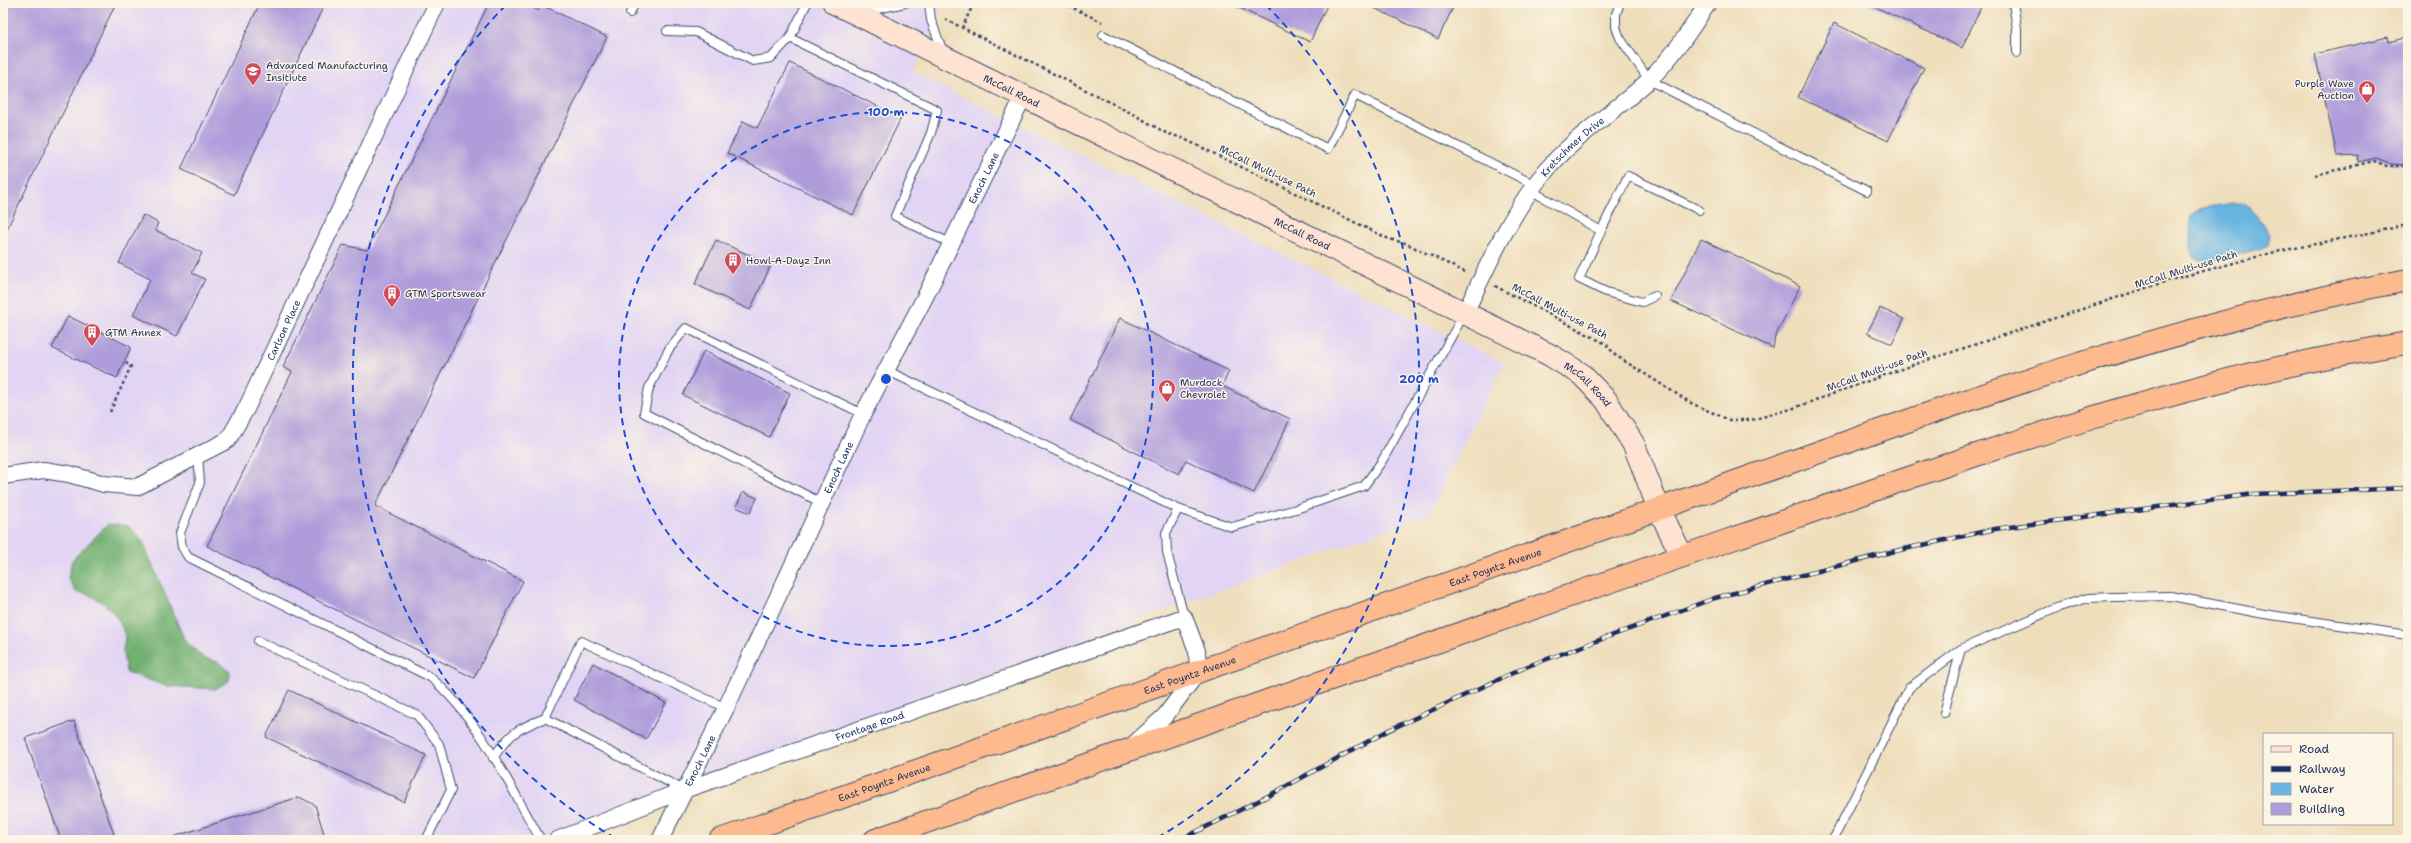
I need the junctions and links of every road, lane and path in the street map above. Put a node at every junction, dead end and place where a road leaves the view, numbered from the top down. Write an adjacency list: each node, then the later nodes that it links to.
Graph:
1 (437, 3): 41 (street, Carlson Place)
2 (635, 3): 12 (lane)
3 (807, 3): 18 (lane)
4 (834, 3): 13 (main road, McCall Road)
5 (905, 3): 13 (lane)
6 (974, 3): 15 (path)
7 (1063, 3): 14 (path)
8 (1620, 3): 21 (lane)
9 (1708, 3): 21 (street, Kretschmer Drive)
10 (2013, 3): 19 (lane)
11 (929, 7): 15 (path, McCall Multi-use Path); 20 (lane)
12 (630, 13)
13 (855, 14): 20 (main road, McCall Road)
14 (1108, 25)
15 (962, 28): 32 (path, McCall Multi-use Path)
16 (667, 31): 18 (lane)
17 (1103, 35): 26 (lane)
18 (790, 38): 31 (lane)
19 (2017, 53)
20 (945, 59): 22 (main road, McCall Road)
21 (1649, 80): 26 (street, Kretschmer Drive); 27 (lane)
22 (1023, 98): 31 (street, Enoch Lane); 35 (main road, McCall Road)
23 (2408, 166): 24 (path); 25 (path)
24 (2408, 170)
25 (2314, 174)
26 (1533, 188): 30 (lane); 32 (street, Kretschmer Drive)
27 (1867, 191)
28 (1699, 210): 30 (lane)
29 (2408, 224): 32 (path, McCall Multi-use Path)
30 (1601, 231): 34 (lane)
31 (950, 244): 38 (street, Enoch Lane)
32 (1481, 280): 35 (street, Kretschmer Drive)
33 (2408, 280): 45 (highway, East Poyntz Avenue)
34 (1655, 296)
35 (1465, 313): 44 (lane); 45 (main road, McCall Road)
36 (2408, 343): 46 (highway)
37 (124, 362): 39 (path)
38 (886, 370): 40 (street, Enoch Lane); 44 (lane)
39 (110, 412)
40 (863, 414): 43 (street, Enoch Lane); 43 (lane)
41 (198, 454): 42 (street, Carlson Place); 56 (lane)
42 (3, 476)
43 (820, 502): 52 (street, Enoch Lane)
44 (1178, 509): 47 (lane)
45 (1660, 509): 46 (main road, McCall Road); 51 (highway, East Poyntz Avenue)
46 (1682, 556): 55 (highway)
47 (1184, 618): 51 (street); 57 (street, Frontage Road)
48 (2408, 635): 50 (lane)
49 (258, 641): 58 (lane)
50 (1961, 649): 53 (lane); 64 (lane)
51 (1198, 672): 55 (street); 62 (highway, East Poyntz Avenue)
52 (726, 708): 54 (lane); 57 (street, Enoch Lane)
53 (1944, 713)
54 (545, 718): 56 (lane); 57 (lane)
55 (1128, 749): 63 (highway)
56 (493, 758): 59 (lane)
57 (684, 790): 60 (street, Frontage Road); 61 (street, Enoch Lane)
58 (426, 840)
59 (541, 840)
60 (557, 840)
61 (660, 840)
62 (720, 840)
63 (875, 840)
64 (1833, 840)

